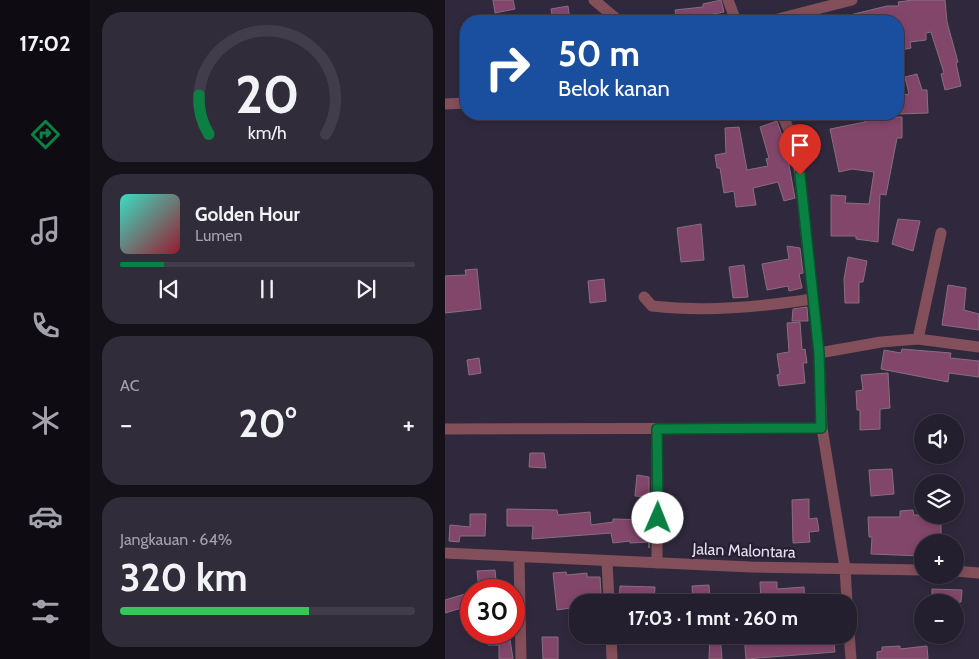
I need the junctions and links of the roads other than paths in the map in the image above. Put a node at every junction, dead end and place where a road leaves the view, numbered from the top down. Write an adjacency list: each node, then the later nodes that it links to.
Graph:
1 (594, 0): 4 (street)
2 (728, 0): 5 (street)
3 (852, 0): 6 (street)
4 (612, 15)
5 (734, 15)
6 (807, 15)
7 (445, 104): 8 (street)
8 (460, 104)
9 (784, 120): 12 (street)
10 (941, 233): 13 (street)
11 (644, 297): 12 (street)
12 (812, 299): 15 (street)
13 (917, 339): 14 (street); 15 (street)
14 (979, 347)
15 (819, 353): 16 (street)
16 (821, 428): 18 (street); 23 (street)
17 (445, 429): 18 (street)
18 (657, 429): 22 (street)
19 (445, 553): 20 (street, Jalan Malontara)
20 (519, 558): 21 (street, Jalan Malontara); 31 (street)
21 (607, 561): 22 (street, Jalan Malontara); 27 (street)
22 (657, 563): 23 (street, Jalan Malontara)
23 (845, 568): 24 (street, Jalan Malontara); 28 (street)
24 (914, 570)
25 (964, 572): 26 (street)
26 (979, 573)
27 (609, 594)
28 (847, 594)
29 (611, 644): 32 (street)
30 (850, 644): 33 (street)
31 (521, 659)
32 (612, 659)
33 (851, 659)

